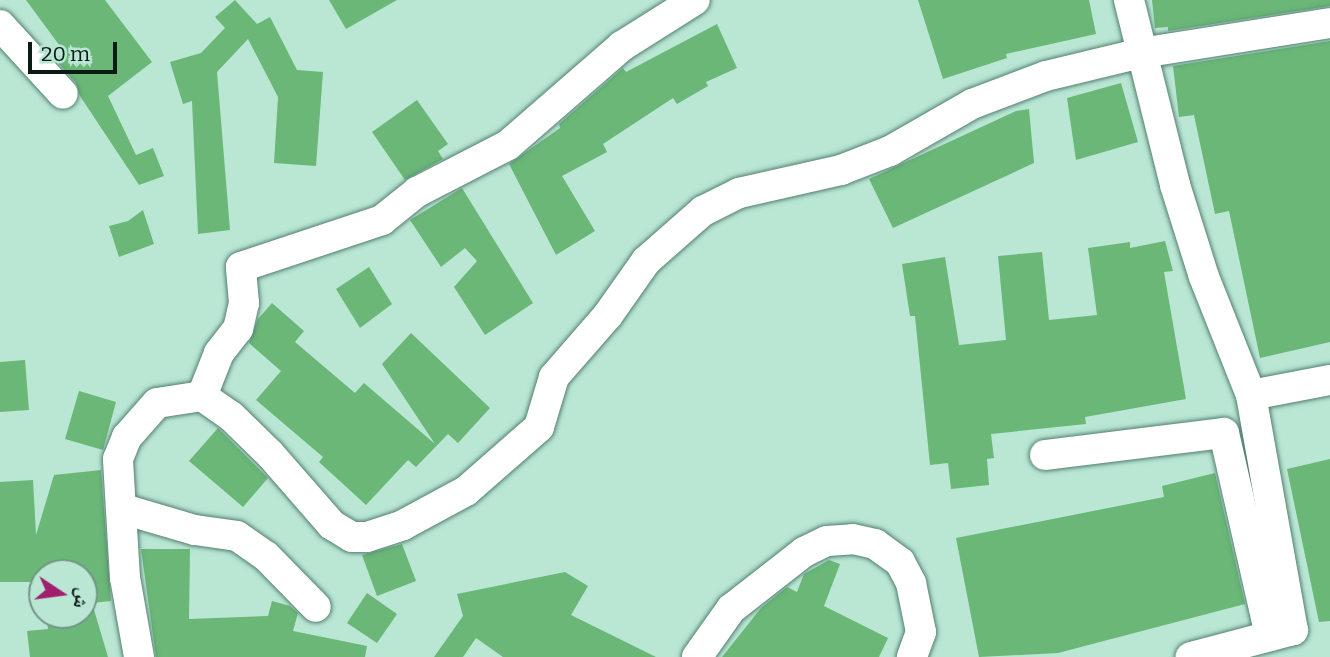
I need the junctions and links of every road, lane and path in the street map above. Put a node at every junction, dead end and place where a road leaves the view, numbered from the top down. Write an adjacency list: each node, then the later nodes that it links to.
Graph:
1 (695, 0): 9 (street)
2 (1129, 0): 5 (street)
3 (1330, 23): 5 (street)
4 (0, 25): 6 (street)
5 (1141, 53): 8 (street); 9 (street)
6 (63, 94)
7 (1330, 380): 8 (street)
8 (1251, 395): 13 (street)
9 (202, 396): 11 (street)
10 (1045, 456): 13 (street)
11 (123, 509): 12 (street); 15 (street)
12 (316, 607)
13 (1270, 636): 17 (street)
14 (920, 649): 16 (street)
15 (139, 657)
16 (697, 657)
17 (1191, 657)

